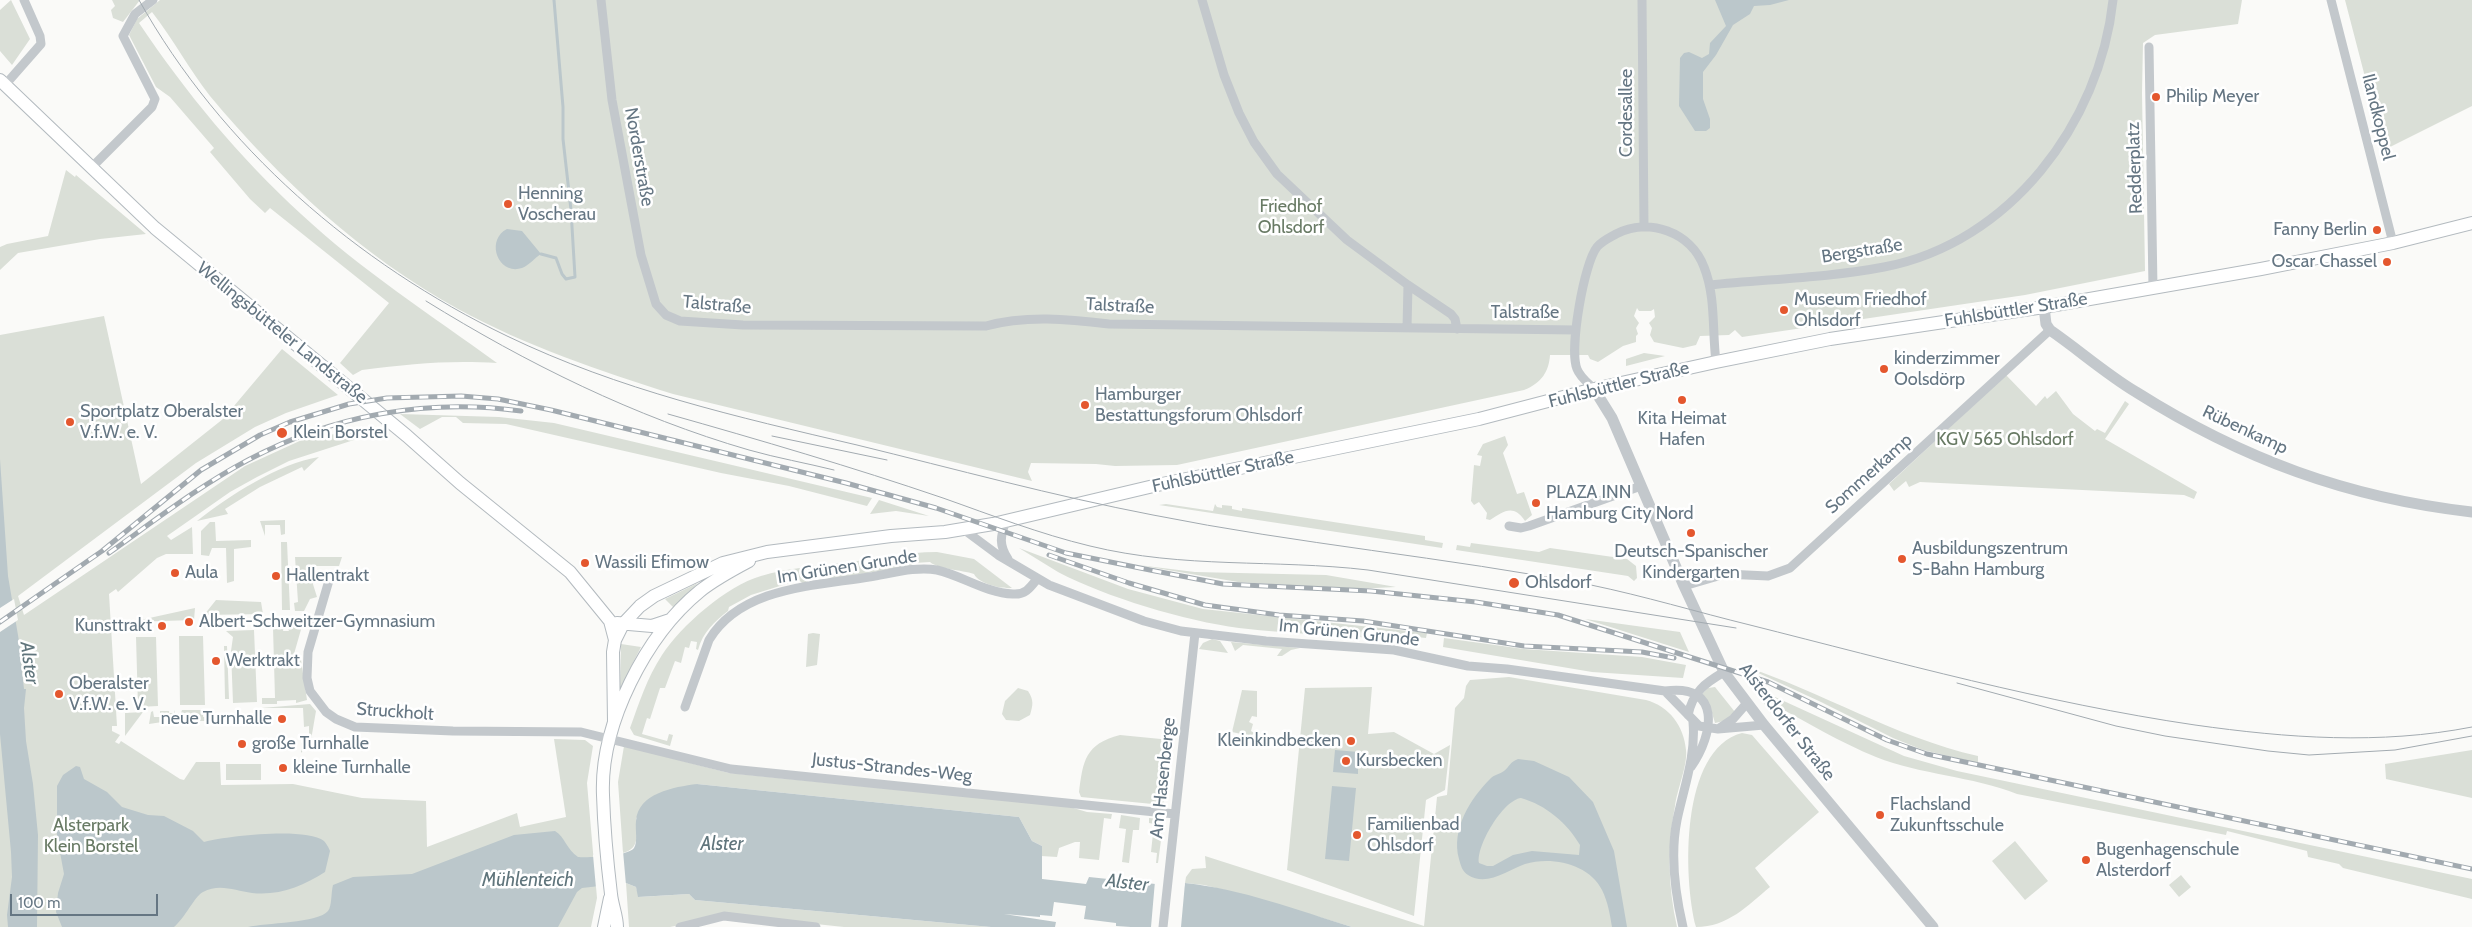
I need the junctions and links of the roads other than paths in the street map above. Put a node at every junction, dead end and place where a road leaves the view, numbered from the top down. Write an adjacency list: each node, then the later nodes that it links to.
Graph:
1 (24, 0): 9 (street)
2 (153, 0): 10 (street)
3 (601, 0): 18 (street, Norderstraße)
4 (1202, 0): 14 (street)
5 (1642, 0): 12 (street, Cordesallee)
6 (2113, 0): 15 (street, Bergstraße)
7 (2331, 0): 13 (street, Ilandkoppel)
8 (2149, 47): 16 (street, Redderplatz)
9 (2, 83): 10 (main road, Wellingsbütteler Landstraße)
10 (91, 168): 36 (main road, Wellingsbütteler Landstraße)
11 (2472, 223): 13 (main road, Fuhlsbüttler Straße)
12 (1644, 227): 15 (street); 21 (street)
13 (2393, 243): 16 (main road, Fuhlsbüttler Straße)
14 (1408, 285): 19 (street); 20 (street)
15 (1710, 285): 23 (street)
16 (2153, 288): 17 (main road, Fuhlsbüttler Straße)
17 (2044, 307): 22 (street); 23 (main road, Fuhlsbüttler Straße)
18 (666, 315): 19 (street, Talstraße)
19 (1407, 328): 20 (street, Talstraße)
20 (1458, 329): 21 (street, Talstraße)
21 (1576, 330): 24 (street)
22 (2050, 330): 26 (street, Rübenkamp); 34 (street, Sommerkamp)
23 (1716, 362): 24 (main road, Fuhlsbüttler Straße)
24 (1594, 389): 25 (street, Alsterdorfer Straße); 27 (main road, Fuhlsbüttler Straße)
25 (1641, 486): 28 (street); 34 (street, Alsterdorfer Straße)
26 (2472, 512)
27 (1006, 521): 29 (main road, Fuhlsbüttler Straße); 31 (street)
28 (1508, 526)
29 (963, 529): 30 (main road, Fuhlsbüttler Straße); 31 (street, Im Grünen Grunde)
30 (767, 552): 35 (main road, Fuhlsbüttler Straße); 37 (main road, Fuhlsbüttler Straße)
31 (1009, 561): 33 (street, Im Grünen Grunde)
32 (330, 577): 49 (street, Struckholt)
33 (1037, 579): 38 (street, Im Grünen Grunde); 44 (street, Im Grünen Grunde)
34 (1684, 586): 40 (street, Alsterdorfer Straße)
35 (673, 618): 37 (main road); 46 (main road, Fuhlsbüttler Straße)
36 (610, 621): 37 (main road); 39 (main road, Wellingsbütteler Landstraße)
37 (624, 624): 39 (main road, Fuhlsbüttler Straße)
38 (1195, 633): 41 (street, Im Grünen Grunde); 51 (street, Am Hasenberge)
39 (615, 640): 46 (main road)
40 (1724, 672): 42 (street); 43 (street, Alsterdorfer Straße)
41 (1665, 691): 42 (street, Im Grünen Grunde); 45 (street)
42 (1695, 694): 45 (street); 48 (street)
43 (1747, 703): 47 (street, Alsterdorfer Straße); 48 (street)
44 (685, 707)
45 (1691, 718): 48 (street); 50 (street)
46 (614, 722): 49 (main road)
47 (1764, 725): 48 (street); 59 (street, Alsterdorfer Straße)
48 (1714, 728): 50 (street)
49 (610, 738): 51 (street, Justus-Strandes-Weg); 52 (main road)
50 (1691, 767): 58 (street)
51 (1175, 814): 57 (street, Am Hasenberge)
52 (611, 896): 53 (main road); 54 (main road)
53 (604, 927)
54 (617, 927)
55 (680, 927): 56 (street)
56 (816, 927)
57 (1163, 927)
58 (1683, 927)
59 (1932, 927)

